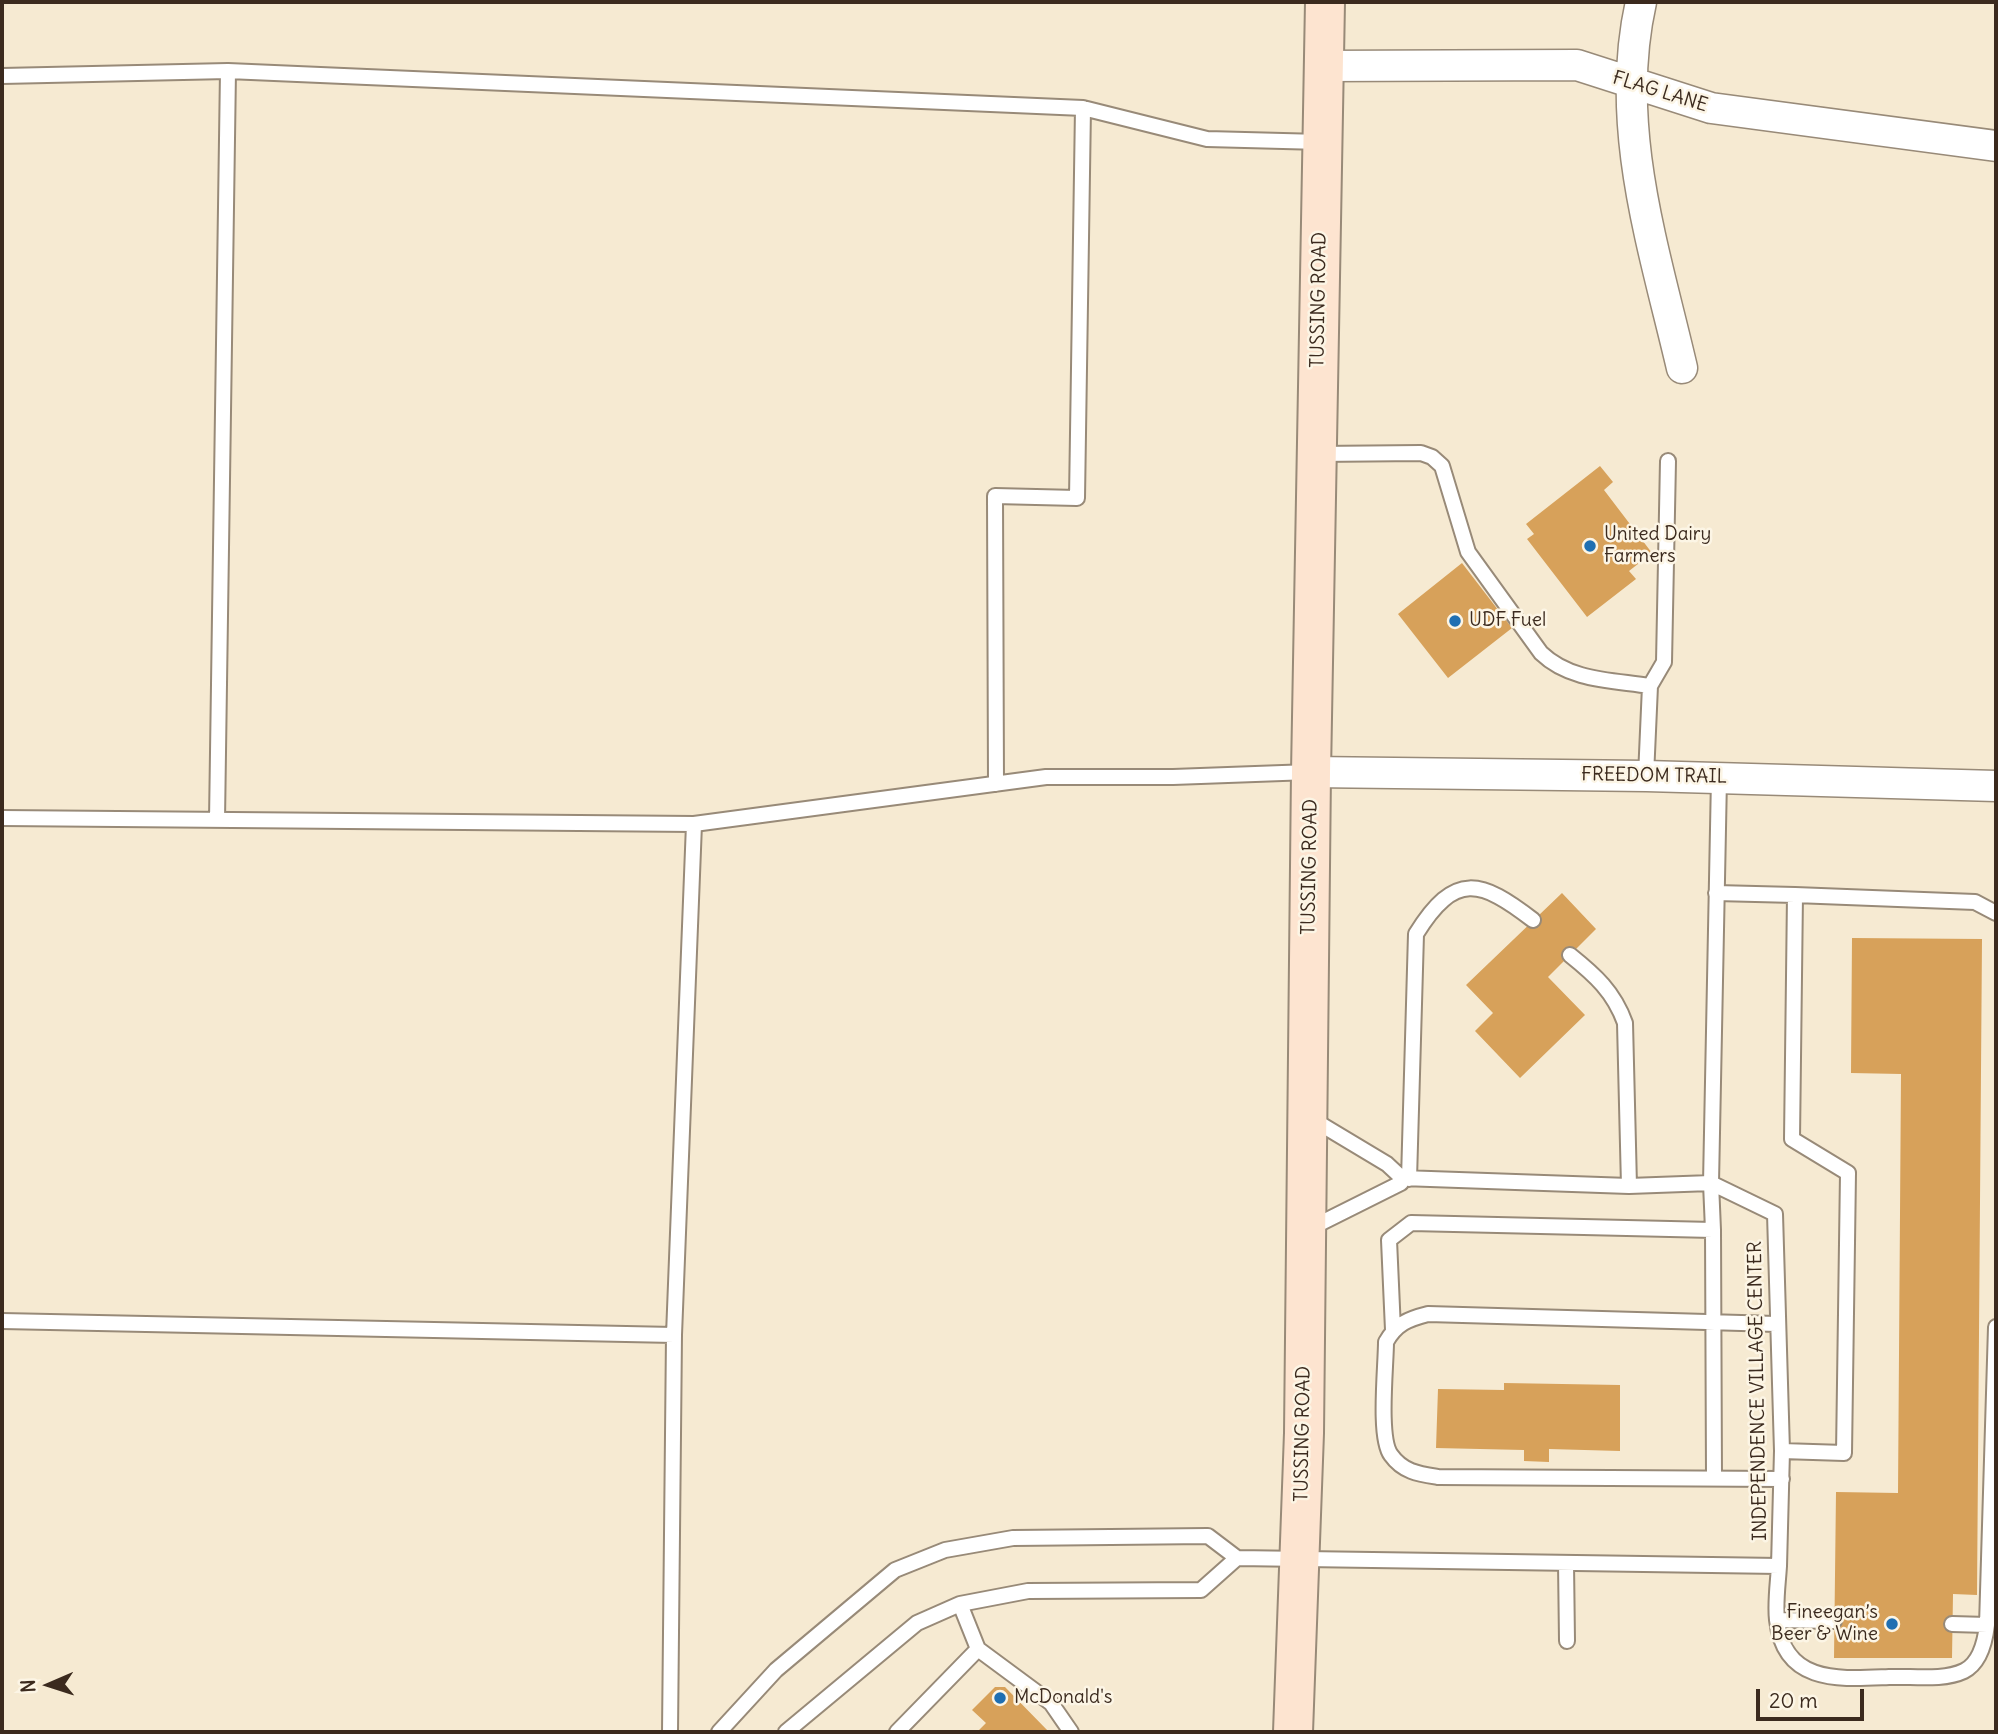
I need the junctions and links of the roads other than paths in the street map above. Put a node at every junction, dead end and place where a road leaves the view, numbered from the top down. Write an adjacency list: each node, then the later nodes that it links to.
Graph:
1 (1325, 2): 3 (main road, TUSSING ROAD)
2 (1641, 2): 6 (street)
3 (1323, 66): 6 (street, FLAG LANE); 8 (main road, TUSSING ROAD)
4 (229, 71): 5 (lane); 7 (lane); 20 (lane)
5 (2, 76)
6 (1630, 83): 9 (street, FLAG LANE); 10 (street)
7 (1083, 108): 8 (lane); 17 (lane)
8 (1321, 142): 11 (main road, TUSSING ROAD)
9 (1996, 146)
10 (1682, 368)
11 (1316, 454): 13 (lane); 14 (main road, TUSSING ROAD)
12 (1668, 461): 13 (lane)
13 (1650, 685): 15 (lane)
14 (1311, 772): 15 (street, FREEDOM TRAIL); 17 (lane); 27 (main road, TUSSING ROAD)
15 (1646, 776): 16 (street, FREEDOM TRAIL)
16 (1719, 778): 18 (street, FREEDOM TRAIL); 22 (lane)
17 (996, 784): 21 (lane)
18 (1996, 786)
19 (2, 818): 20 (lane)
20 (217, 820): 21 (lane)
21 (694, 824): 38 (lane)
22 (1717, 893): 23 (lane); 29 (lane)
23 (1795, 895): 24 (lane); 39 (lane)
24 (1996, 913)
25 (1533, 920): 28 (lane)
26 (1570, 955): 30 (lane)
27 (1307, 1117): 28 (lane); 31 (main road, TUSSING ROAD)
28 (1406, 1179): 30 (lane); 31 (lane)
29 (1711, 1183): 30 (lane); 32 (lane); 35 (lane, INDEPENDENCE VILLAGE CENTER)
30 (1629, 1186)
31 (1306, 1230): 43 (main road, TUSSING ROAD)
32 (1713, 1230): 34 (lane); 37 (lane)
33 (2, 1321): 38 (lane)
34 (1714, 1322): 35 (lane); 37 (lane); 40 (lane)
35 (1776, 1324): 39 (lane, INDEPENDENCE VILLAGE CENTER)
36 (1996, 1327): 50 (lane)
37 (1393, 1330): 40 (lane)
38 (674, 1335): 53 (lane)
39 (1782, 1451): 41 (lane, INDEPENDENCE VILLAGE CENTER)
40 (1714, 1478): 41 (lane)
41 (1782, 1479): 45 (lane, INDEPENDENCE VILLAGE CENTER)
42 (1237, 1558): 43 (lane, INDEPENDENCE VILLAGE CENTER); 46 (lane); 54 (lane)
43 (1300, 1558): 44 (lane, INDEPENDENCE VILLAGE CENTER); 58 (main road, TUSSING ROAD)
44 (1566, 1563): 45 (lane, INDEPENDENCE VILLAGE CENTER); 51 (lane)
45 (1779, 1566): 47 (lane)
46 (960, 1604): 52 (lane); 55 (lane)
47 (1777, 1620): 48 (lane); 50 (lane)
48 (1835, 1620)
49 (1952, 1624): 50 (lane)
50 (1987, 1625)
51 (1567, 1641)
52 (978, 1649): 56 (lane); 57 (lane)
53 (670, 1732)
54 (719, 1732)
55 (786, 1732)
56 (897, 1732)
57 (1071, 1732)
58 (1293, 1732)

